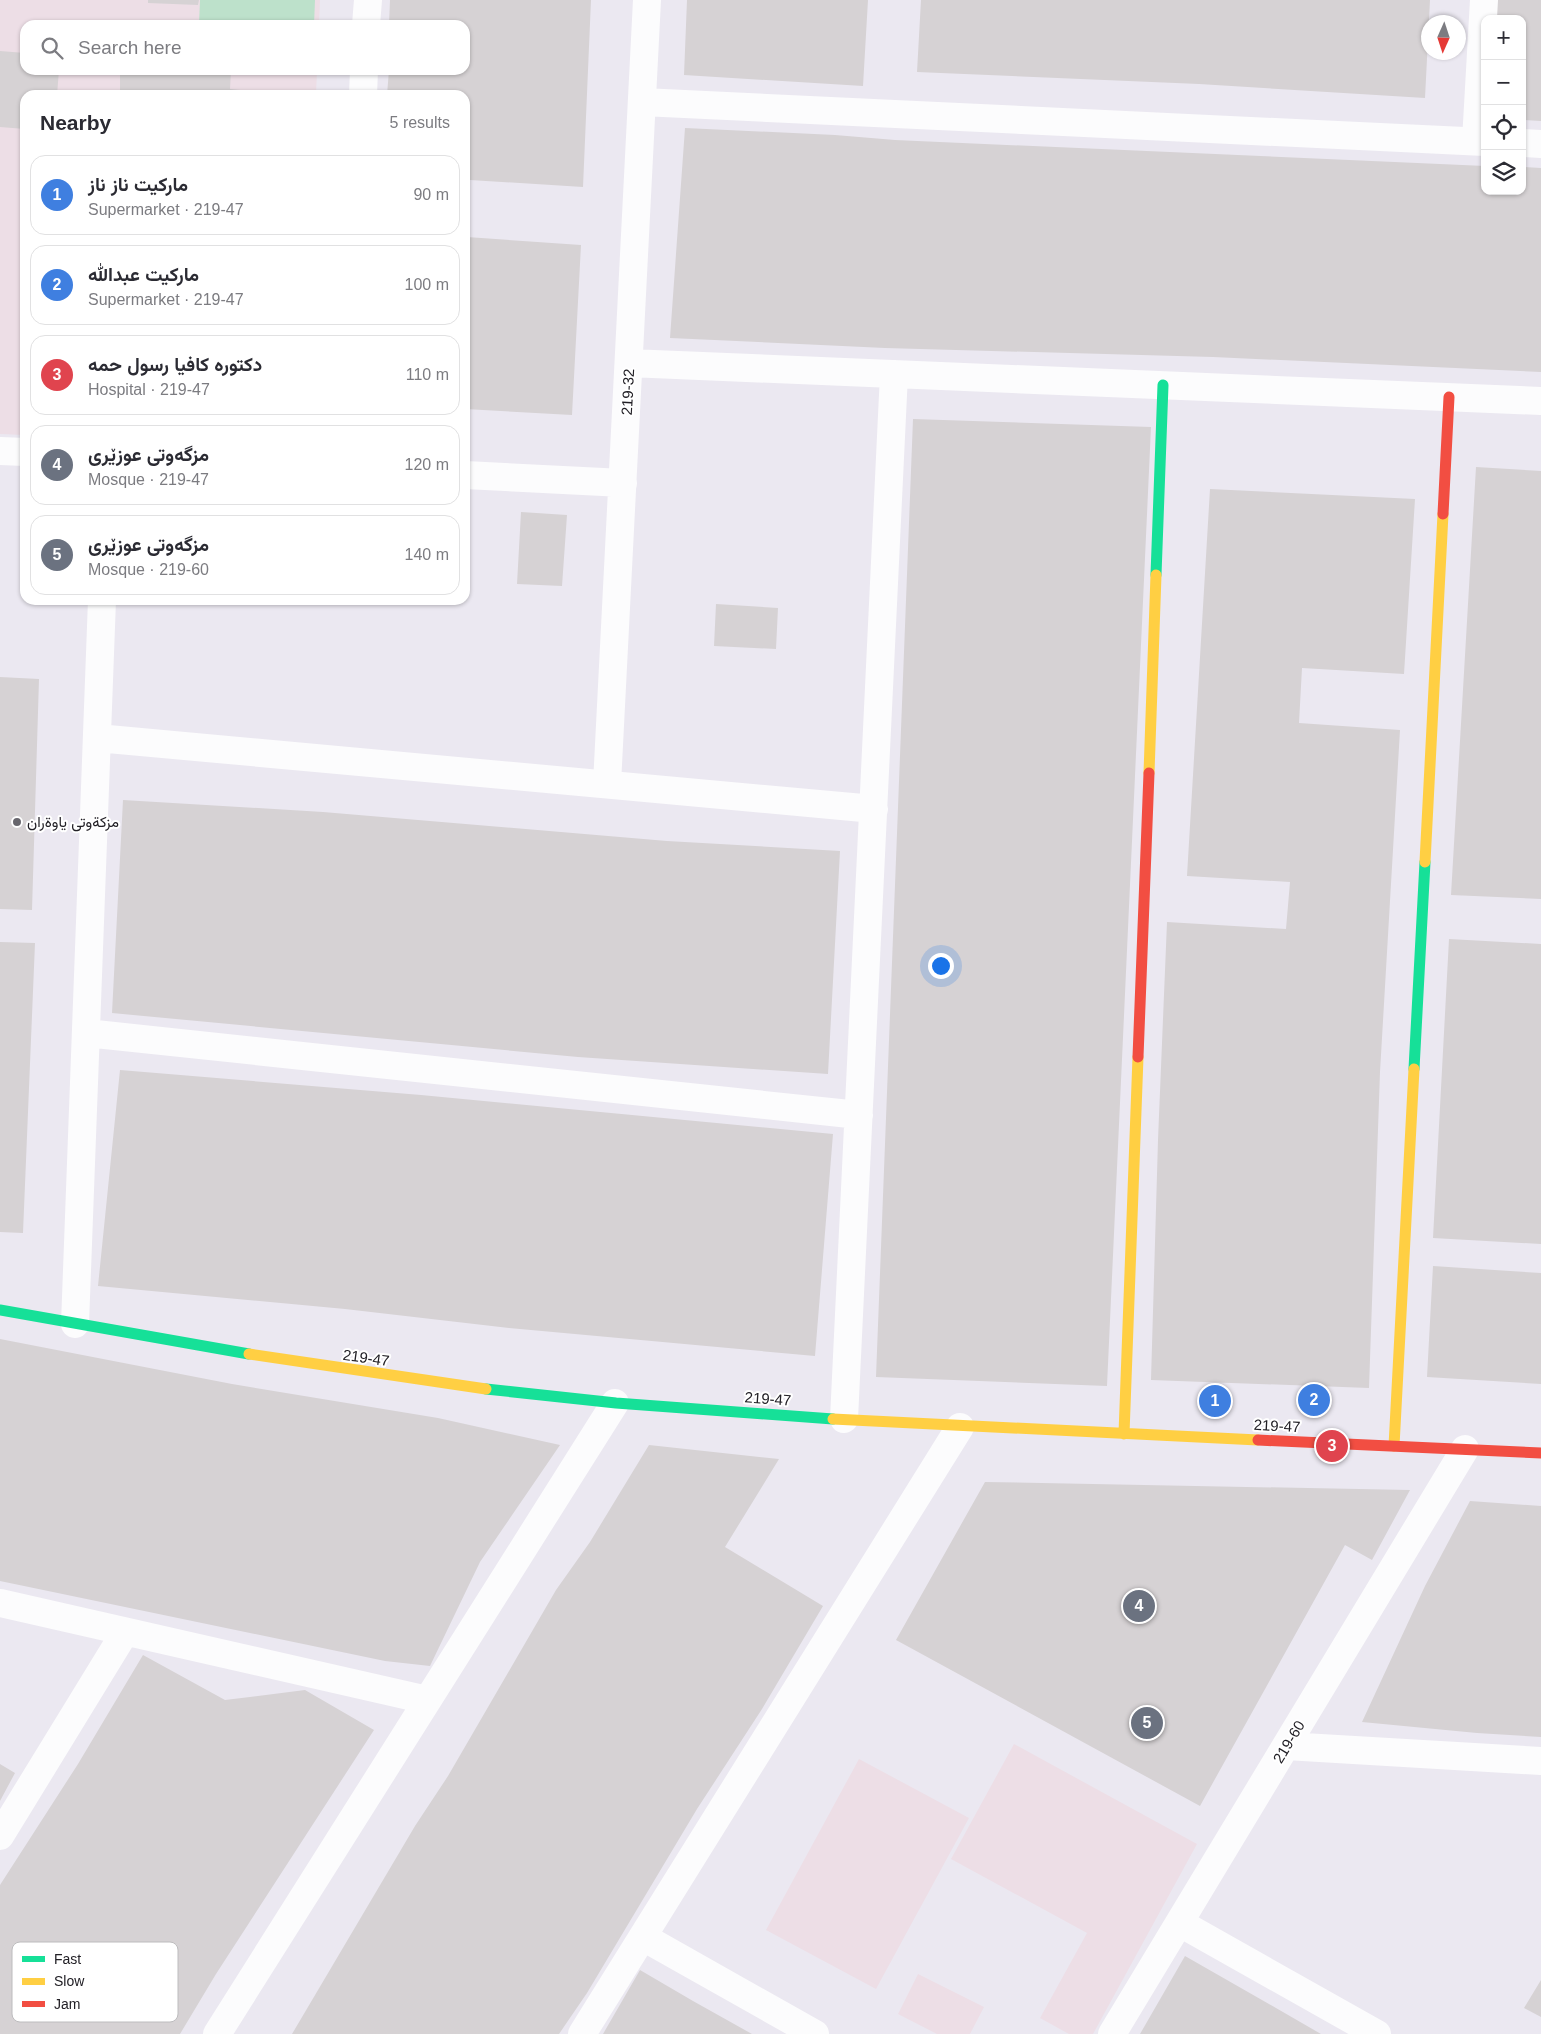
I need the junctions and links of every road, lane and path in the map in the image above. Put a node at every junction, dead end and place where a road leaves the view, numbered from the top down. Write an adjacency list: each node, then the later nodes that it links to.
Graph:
1 (368, 0): 4 (street)
2 (647, 0): 7 (street, 219-32)
3 (1484, 0): 8 (street)
4 (366, 20)
5 (364, 75): 6 (street)
6 (363, 90)
7 (642, 102): 8 (street); 11 (street, 219-32)
8 (1480, 141)
9 (1526, 144): 10 (street)
10 (1541, 144)
11 (629, 363): 12 (street); 19 (street, 219-32)
12 (894, 374): 13 (street); 23 (street)
13 (1163, 385): 14 (street); 31 (street)
14 (1449, 397): 15 (street); 32 (street)
15 (1541, 401)
16 (0, 451): 17 (street)
17 (20, 452)
18 (470, 474): 19 (street)
19 (623, 483): 22 (street, 219-32)
20 (102, 605): 21 (street)
21 (97, 738): 22 (street); 24 (street)
22 (607, 784): 23 (street)
23 (874, 809): 25 (street)
24 (86, 1033): 25 (street); 27 (street)
25 (859, 1115): 29 (street)
26 (0, 1310): 27 (street, 219-47)
27 (75, 1324): 28 (street, 219-47)
28 (615, 1403): 29 (street, 219-47); 37 (street)
29 (844, 1419): 30 (street, 219-47)
30 (960, 1427): 31 (street, 219-47); 42 (street)
31 (1124, 1434): 32 (street, 219-47)
32 (1394, 1446): 33 (street, 219-47)
33 (1465, 1450): 34 (street, 219-47); 38 (street, 219-60)
34 (1541, 1453)
35 (0, 1603): 36 (street)
36 (125, 1632): 37 (street); 40 (street)
37 (427, 1700): 43 (street)
38 (1286, 1746): 39 (street); 41 (street, 219-60)
39 (1541, 1761)
40 (0, 1836)
41 (1180, 1923): 46 (street, 219-60); 47 (street)
42 (643, 1937): 44 (street); 45 (street)
43 (217, 2034)
44 (582, 2034)
45 (815, 2034)
46 (1112, 2034)
47 (1377, 2034)

